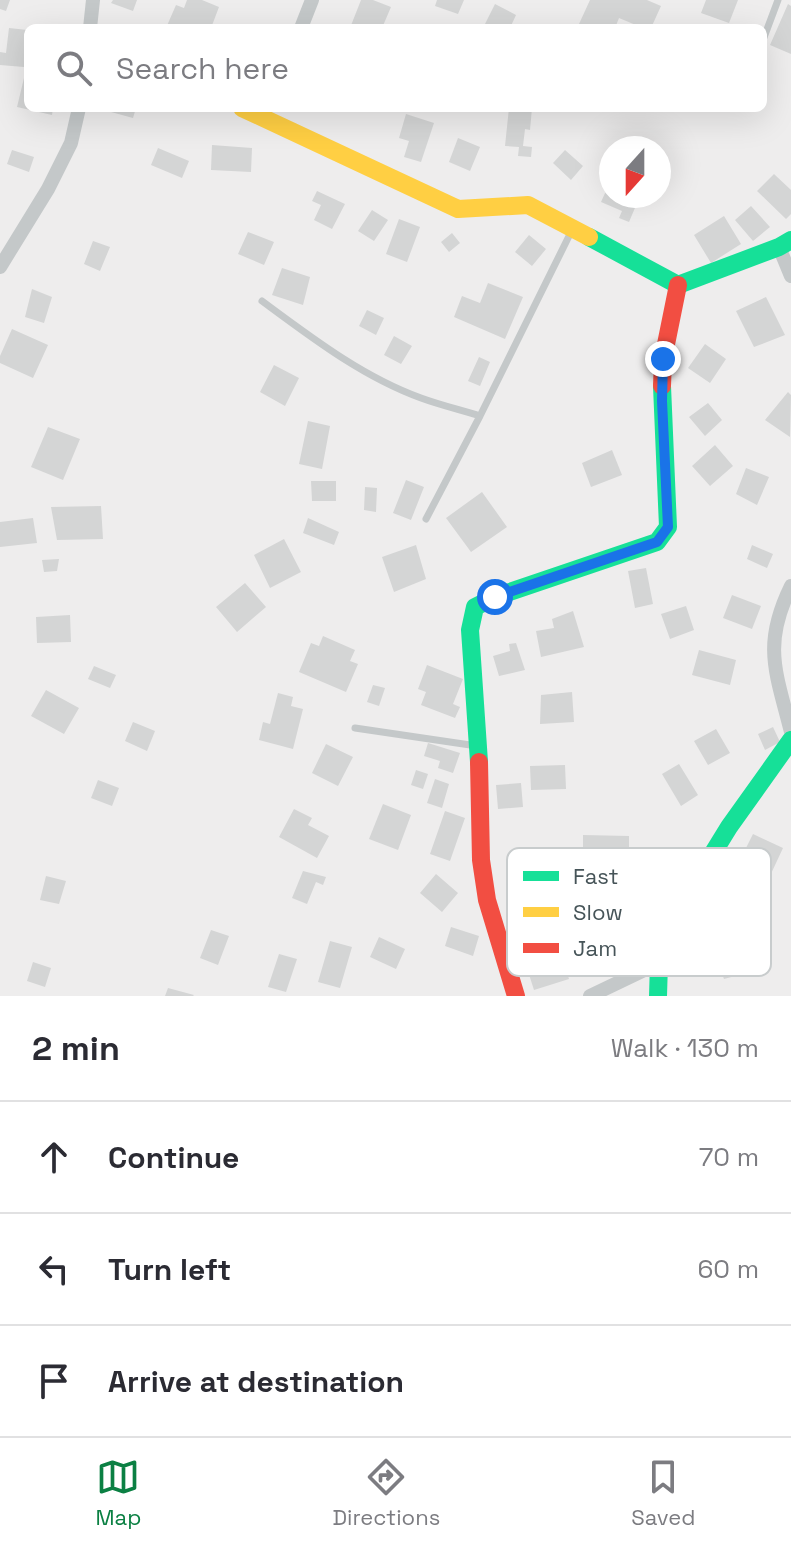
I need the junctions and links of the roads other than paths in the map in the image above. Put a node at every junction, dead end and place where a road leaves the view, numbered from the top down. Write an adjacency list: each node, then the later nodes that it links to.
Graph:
1 (93, 0): 4 (street)
2 (312, 0): 5 (street)
3 (778, 0): 6 (lane)
4 (90, 24)
5 (303, 24)
6 (767, 29)
7 (78, 112): 11 (street)
8 (268, 114): 9 (street)
9 (573, 228): 13 (street); 15 (lane)
10 (785, 243): 12 (street); 13 (street)
11 (0, 267)
12 (791, 276)
13 (678, 285): 21 (street)
14 (262, 301): 15 (lane)
15 (480, 416): 16 (lane)
16 (426, 519)
17 (791, 586): 19 (street)
18 (355, 728): 21 (lane)
19 (791, 732)
20 (791, 740): 22 (street)
21 (479, 746): 23 (street)
22 (716, 848)
23 (507, 966)
24 (510, 976): 27 (street)
25 (632, 976): 28 (street)
26 (659, 976): 29 (street)
27 (516, 996)
28 (590, 996)
29 (658, 996)

